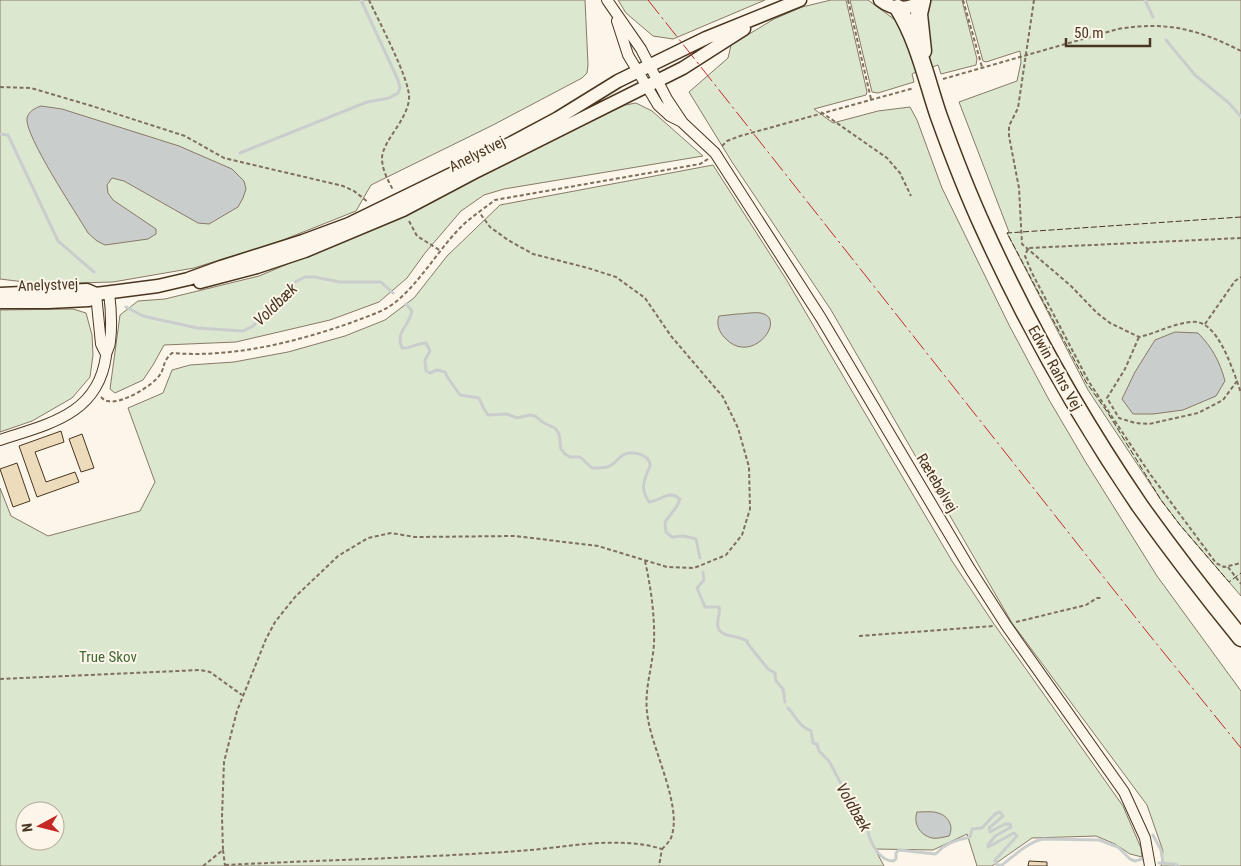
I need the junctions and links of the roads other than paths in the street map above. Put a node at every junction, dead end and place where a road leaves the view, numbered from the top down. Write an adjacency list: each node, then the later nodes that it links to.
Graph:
1 (607, 0): 7 (street, Rætebølvej)
2 (800, 0): 6 (street, Anelystvej)
3 (880, 0): 5 (street)
4 (922, 1): 5 (street); 8 (highway)
5 (898, 8): 8 (highway)
6 (764, 15): 7 (street, Anelystvej); 9 (street, Anelystvej)
7 (643, 68): 9 (street, Rætebølvej); 10 (street, Anelystvej)
8 (925, 68): 18 (highway, Edwin Rahrs Vej)
9 (652, 84): 10 (street, Anelystvej); 19 (street, Rætebølvej)
10 (400, 206): 11 (street, Anelystvej); 11 (street, Anelystvej)
11 (188, 279): 12 (street, Anelystvej)
12 (109, 292): 14 (street, Anelystvej); 16 (street)
13 (0, 294): 14 (street, Anelystvej)
14 (96, 294): 15 (street, Anelystvej); 16 (street)
15 (0, 302)
16 (106, 354): 17 (street)
17 (0, 440)
18 (1241, 638)
19 (1150, 866)

